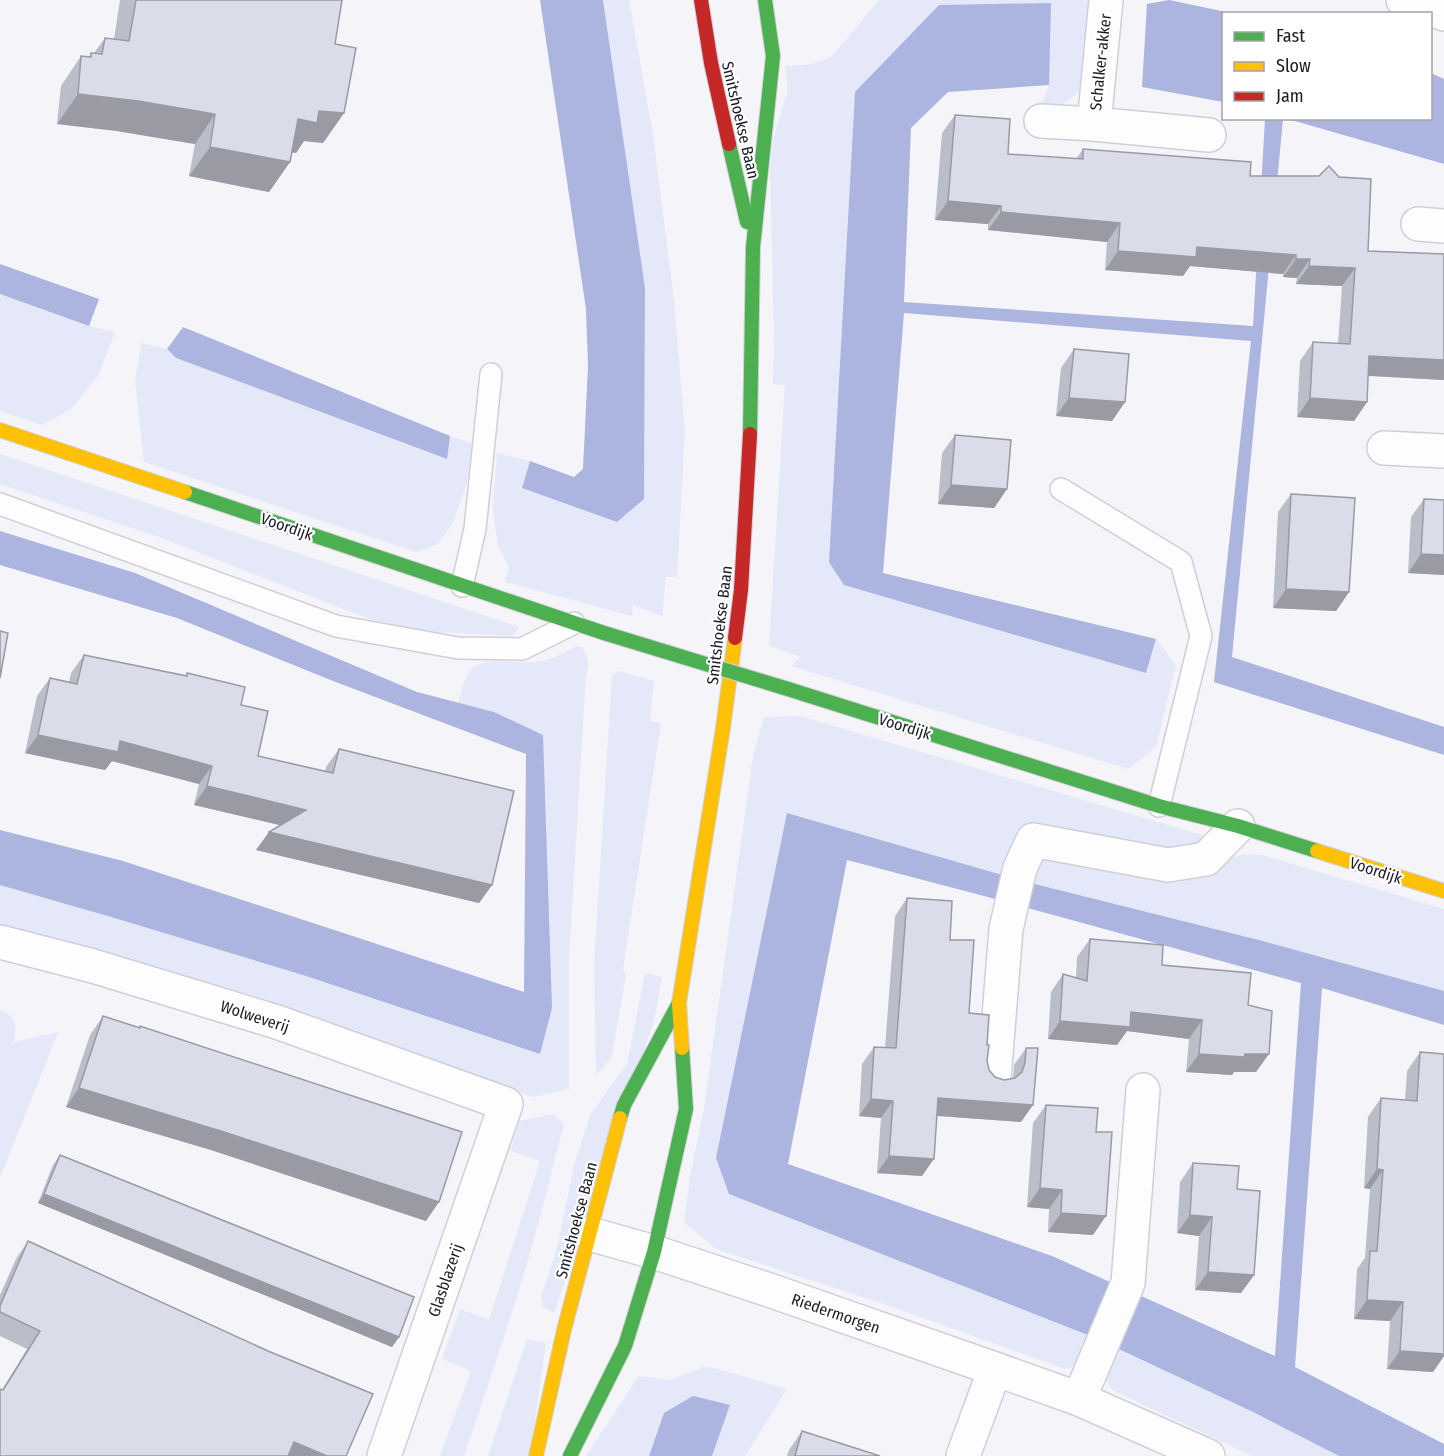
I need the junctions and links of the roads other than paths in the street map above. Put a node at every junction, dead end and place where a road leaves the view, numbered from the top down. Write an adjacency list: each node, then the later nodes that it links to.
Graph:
1 (701, 0): 9 (street, Smitshoekse Baan)
2 (765, 0): 9 (street, Smitshoekse Baan)
3 (1106, 0): 7 (street, Schalker-akker)
4 (1403, 0): 5 (street)
5 (1444, 14)
6 (1041, 121): 7 (street, Schalker-akker)
7 (1094, 124): 8 (street, Schalker-akker)
8 (1209, 135)
9 (753, 247): 22 (street, Smitshoekse Baan)
10 (491, 374): 16 (lane)
11 (0, 430): 16 (street, Voordijk)
12 (1384, 448): 13 (street)
13 (1444, 451)
14 (1061, 489): 18 (lane)
15 (0, 504): 17 (lane)
16 (462, 586): 17 (street, Voordijk)
17 (573, 622): 18 (street, Voordijk, bridge)
18 (1159, 806): 19 (street, Voordijk)
19 (1238, 826): 20 (street, Voordijk); 23 (street)
20 (1444, 891)
21 (0, 942): 25 (street, Wolweverij)
22 (679, 1003): 26 (street, Smitshoekse Baan); 27 (street, Smitshoekse Baan)
23 (994, 1079)
24 (1143, 1090): 29 (street)
25 (506, 1104): 30 (street, Glasblazerij)
26 (590, 1234): 27 (street, Riedermorgen); 31 (street, Smitshoekse Baan)
27 (654, 1252): 28 (street, Riedermorgen); 32 (street, Smitshoekse Baan)
28 (994, 1369): 29 (street, Riedermorgen); 33 (street)
29 (1079, 1399): 34 (street, Riedermorgen)
30 (384, 1456)
31 (536, 1456)
32 (570, 1456)
33 (963, 1456)
34 (1208, 1456)

